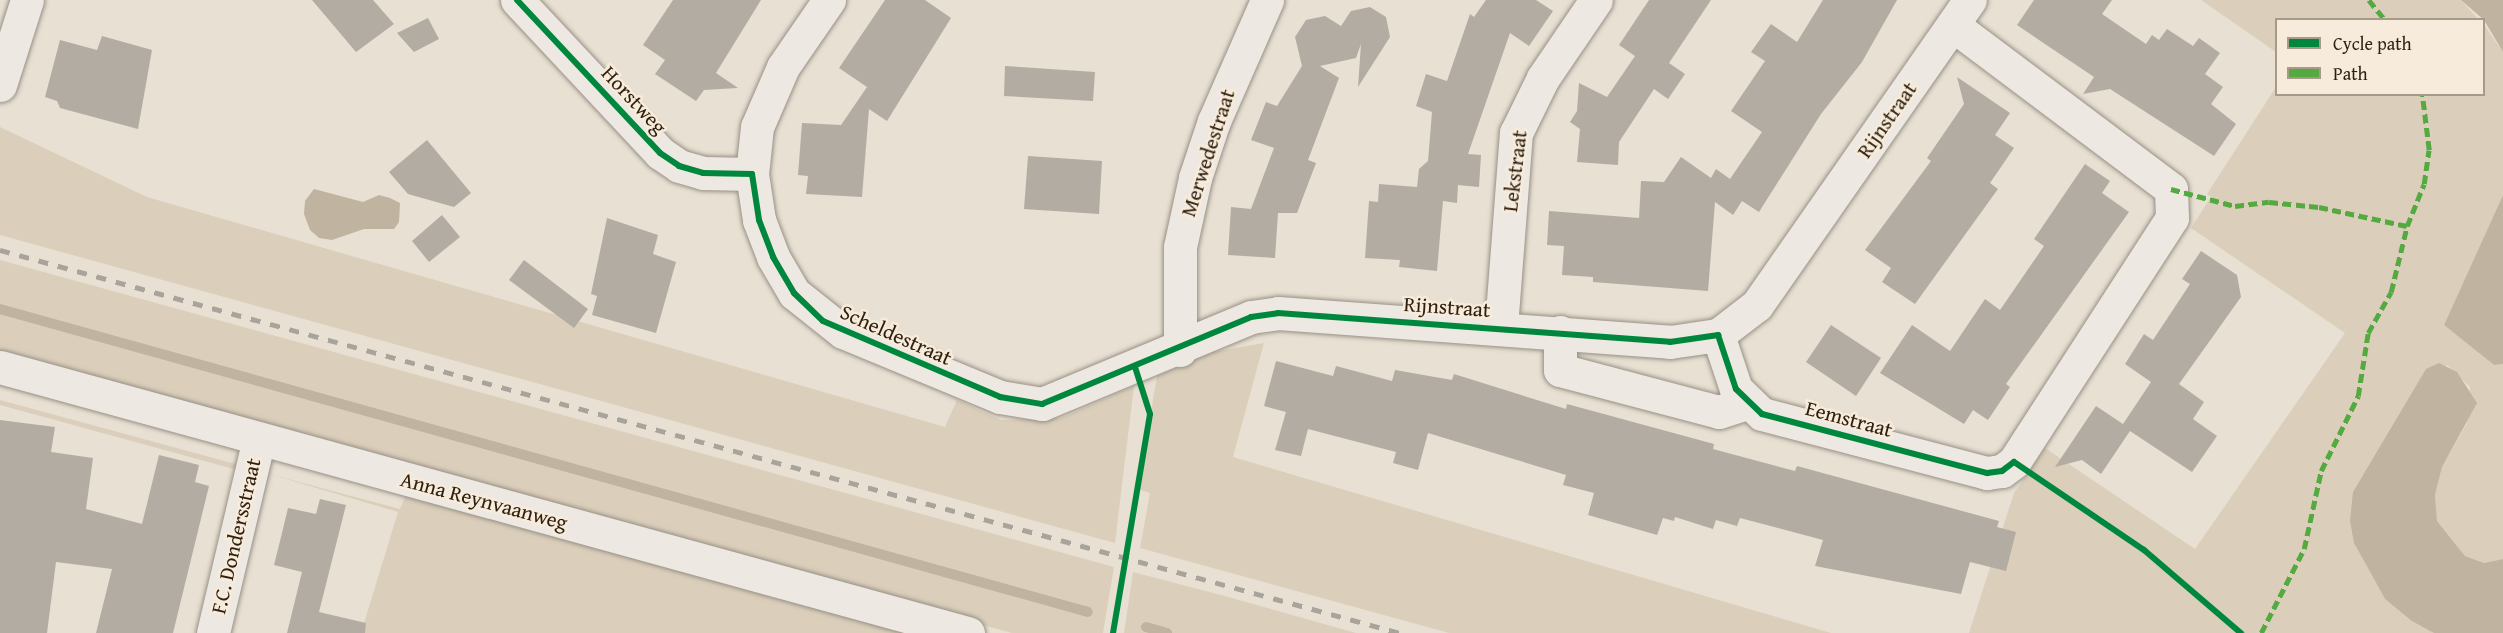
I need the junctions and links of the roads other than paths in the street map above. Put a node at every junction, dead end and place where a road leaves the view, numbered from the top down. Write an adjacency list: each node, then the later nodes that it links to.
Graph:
1 (27, 0): 7 (street)
2 (517, 0): 8 (street, Horstweg)
3 (829, 0): 8 (street, Scheldestraat)
4 (1267, 0): 12 (street, Merwedestraat)
5 (1596, 0): 9 (street, Lekstraat)
6 (1962, 13): 11 (street, Rijnstraat); 14 (street, Eemstraat)
7 (0, 85)
8 (752, 174): 12 (street, Scheldestraat)
9 (1501, 327): 10 (street, Rijnstraat); 12 (street, Rijnstraat)
10 (1560, 332): 11 (street, Rijnstraat); 14 (street)
11 (1718, 335): 14 (street, Eemstraat)
12 (1180, 350)
13 (0, 367): 15 (street, Anna Reynvaanweg)
14 (1747, 402)
15 (259, 440): 16 (street, F.C. Dondersstraat); 17 (street, Anna Reynvaanweg)
16 (213, 633)
17 (968, 633)

